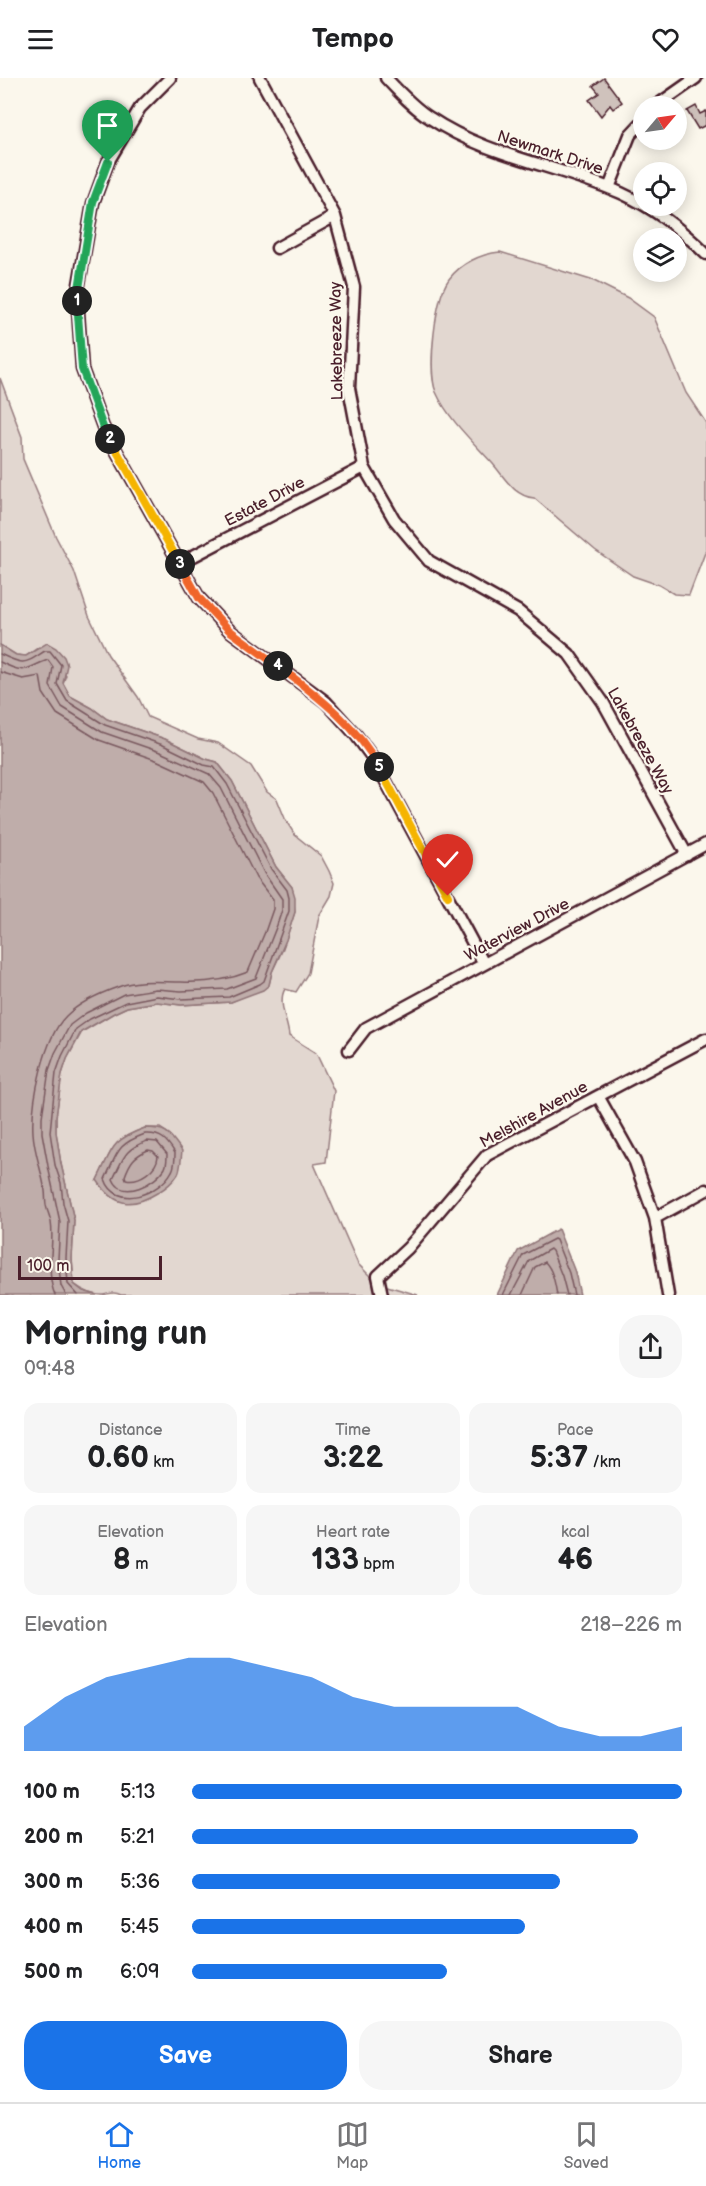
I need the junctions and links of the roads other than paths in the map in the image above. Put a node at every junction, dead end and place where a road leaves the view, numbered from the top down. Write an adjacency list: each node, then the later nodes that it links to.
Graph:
1 (170, 78): 12 (street)
2 (260, 78): 8 (street, Lakebreeze Way)
3 (386, 78): 7 (street, Newmark Drive)
4 (691, 79): 5 (street)
5 (669, 96)
6 (633, 132): 7 (street)
7 (609, 188): 10 (street, Newmark Drive)
8 (335, 216): 9 (street); 11 (street, Lakebreeze Way)
9 (277, 248)
10 (706, 254)
11 (364, 467): 12 (street, Estate Drive); 14 (street, Lakebreeze Way)
12 (180, 563): 15 (street)
13 (706, 844): 14 (street, Waterview Drive)
14 (687, 855): 15 (street, Waterview Drive)
15 (484, 964): 17 (street, Waterview Drive)
16 (706, 1039): 18 (street, Melshire Avenue)
17 (349, 1050)
18 (598, 1096): 20 (street); 21 (street, Melshire Avenue)
19 (706, 1190): 20 (street)
20 (655, 1218): 22 (street)
21 (382, 1295)
22 (668, 1295)

